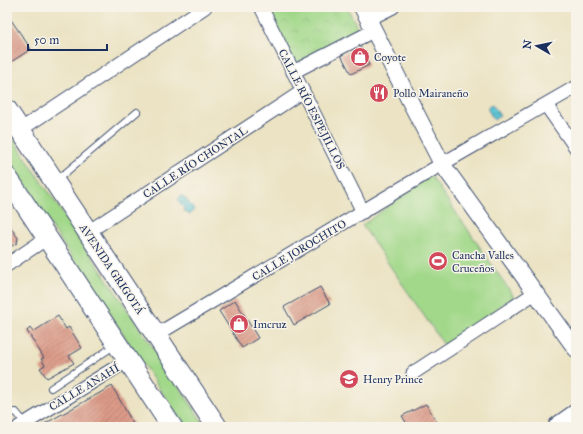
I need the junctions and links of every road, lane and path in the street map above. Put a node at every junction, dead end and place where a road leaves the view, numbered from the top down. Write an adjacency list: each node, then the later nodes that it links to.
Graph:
1 (205, 7): 11 (street)
2 (261, 7): 5 (street, CALLE RÍO ESPEJILLOS)
3 (393, 7): 4 (street)
4 (369, 19): 5 (street); 13 (street)
5 (293, 72): 7 (street, CALLE RÍO ESPEJILLOS)
6 (576, 87): 8 (street, CALLE JOROCHITO)
7 (303, 91): 16 (street, CALLE RÍO ESPEJILLOS); 17 (street, CALLE RÍO CHONTAL)
8 (546, 105): 12 (street); 13 (street, CALLE JOROCHITO)
9 (7, 110): 11 (main road, AVENIDA GRIGOTÁ)
10 (137, 112): 15 (lane)
11 (20, 130): 15 (main road, AVENIDA GRIGOTÁ)
12 (576, 148)
13 (442, 164): 16 (street, CALLE JOROCHITO); 20 (street)
14 (7, 178): 18 (main road)
15 (54, 182): 17 (main road, AVENIDA GRIGOTÁ)
16 (363, 212): 21 (street, CALLE JOROCHITO)
17 (88, 232): 21 (main road, AVENIDA GRIGOTÁ)
18 (47, 238): 19 (street); 22 (main road)
19 (7, 265)
20 (535, 293): 23 (street); 25 (street)
21 (156, 336): 31 (main road, AVENIDA GRIGOTÁ)
22 (117, 344): 24 (main road); 26 (lane)
23 (576, 349)
24 (128, 360): 29 (street, CALLE ANAHÍ); 30 (main road)
25 (413, 373)
26 (51, 388)
27 (7, 413): 29 (lane)
28 (576, 415): 32 (highway)
29 (22, 425)
30 (172, 427)
31 (217, 427)
32 (559, 427)

